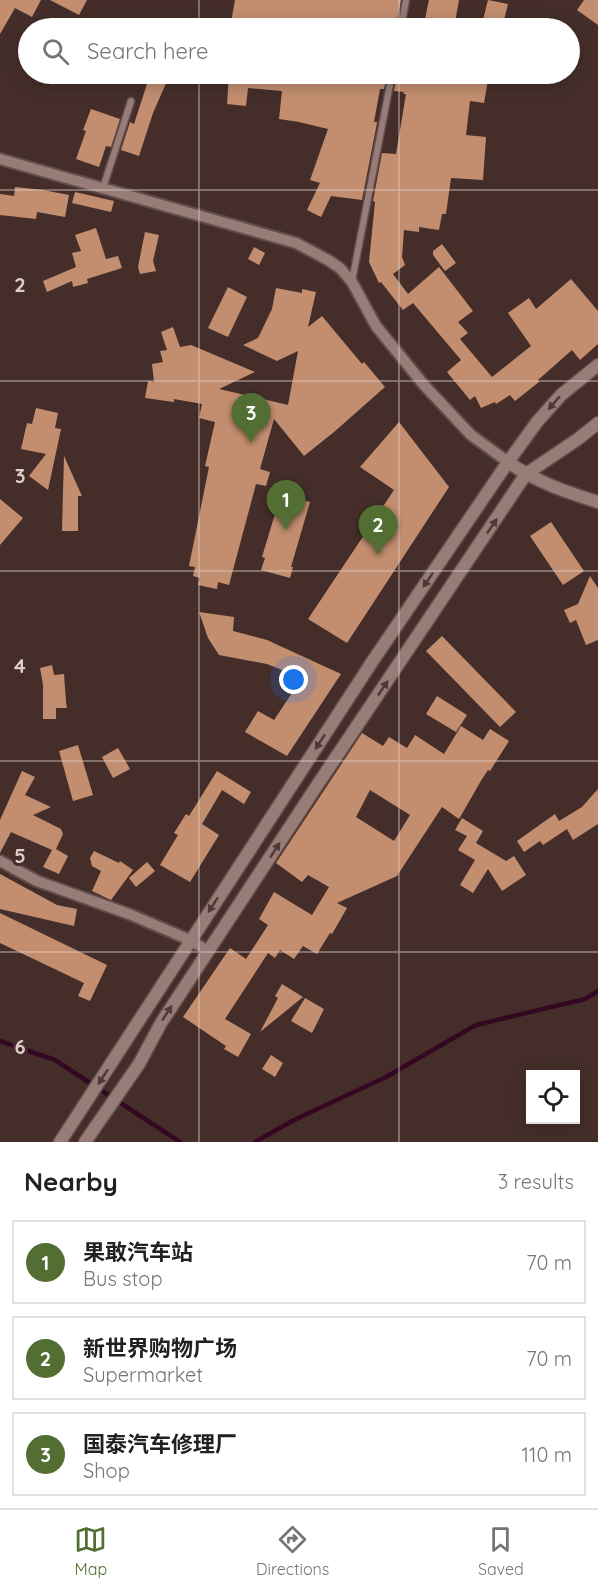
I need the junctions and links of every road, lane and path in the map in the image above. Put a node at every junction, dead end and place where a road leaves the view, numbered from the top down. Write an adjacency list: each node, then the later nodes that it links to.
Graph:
1 (406, 0): 2 (street)
2 (403, 18)
3 (390, 84): 7 (street)
4 (131, 100): 6 (street)
5 (0, 159): 6 (street)
6 (103, 188): 7 (street)
7 (352, 282): 10 (street)
8 (598, 365): 10 (main road, one-way to 10)
9 (598, 423): 11 (main road)
10 (508, 462): 11 (main road); 14 (main road, one-way to 14)
11 (526, 474): 12 (main road); 15 (main road, one-way to 11)
12 (598, 502)
13 (0, 861): 14 (street)
14 (190, 940): 15 (street); 16 (main road, one-way to 16)
15 (208, 951): 17 (main road, one-way to 15)
16 (60, 1142)
17 (85, 1142)

